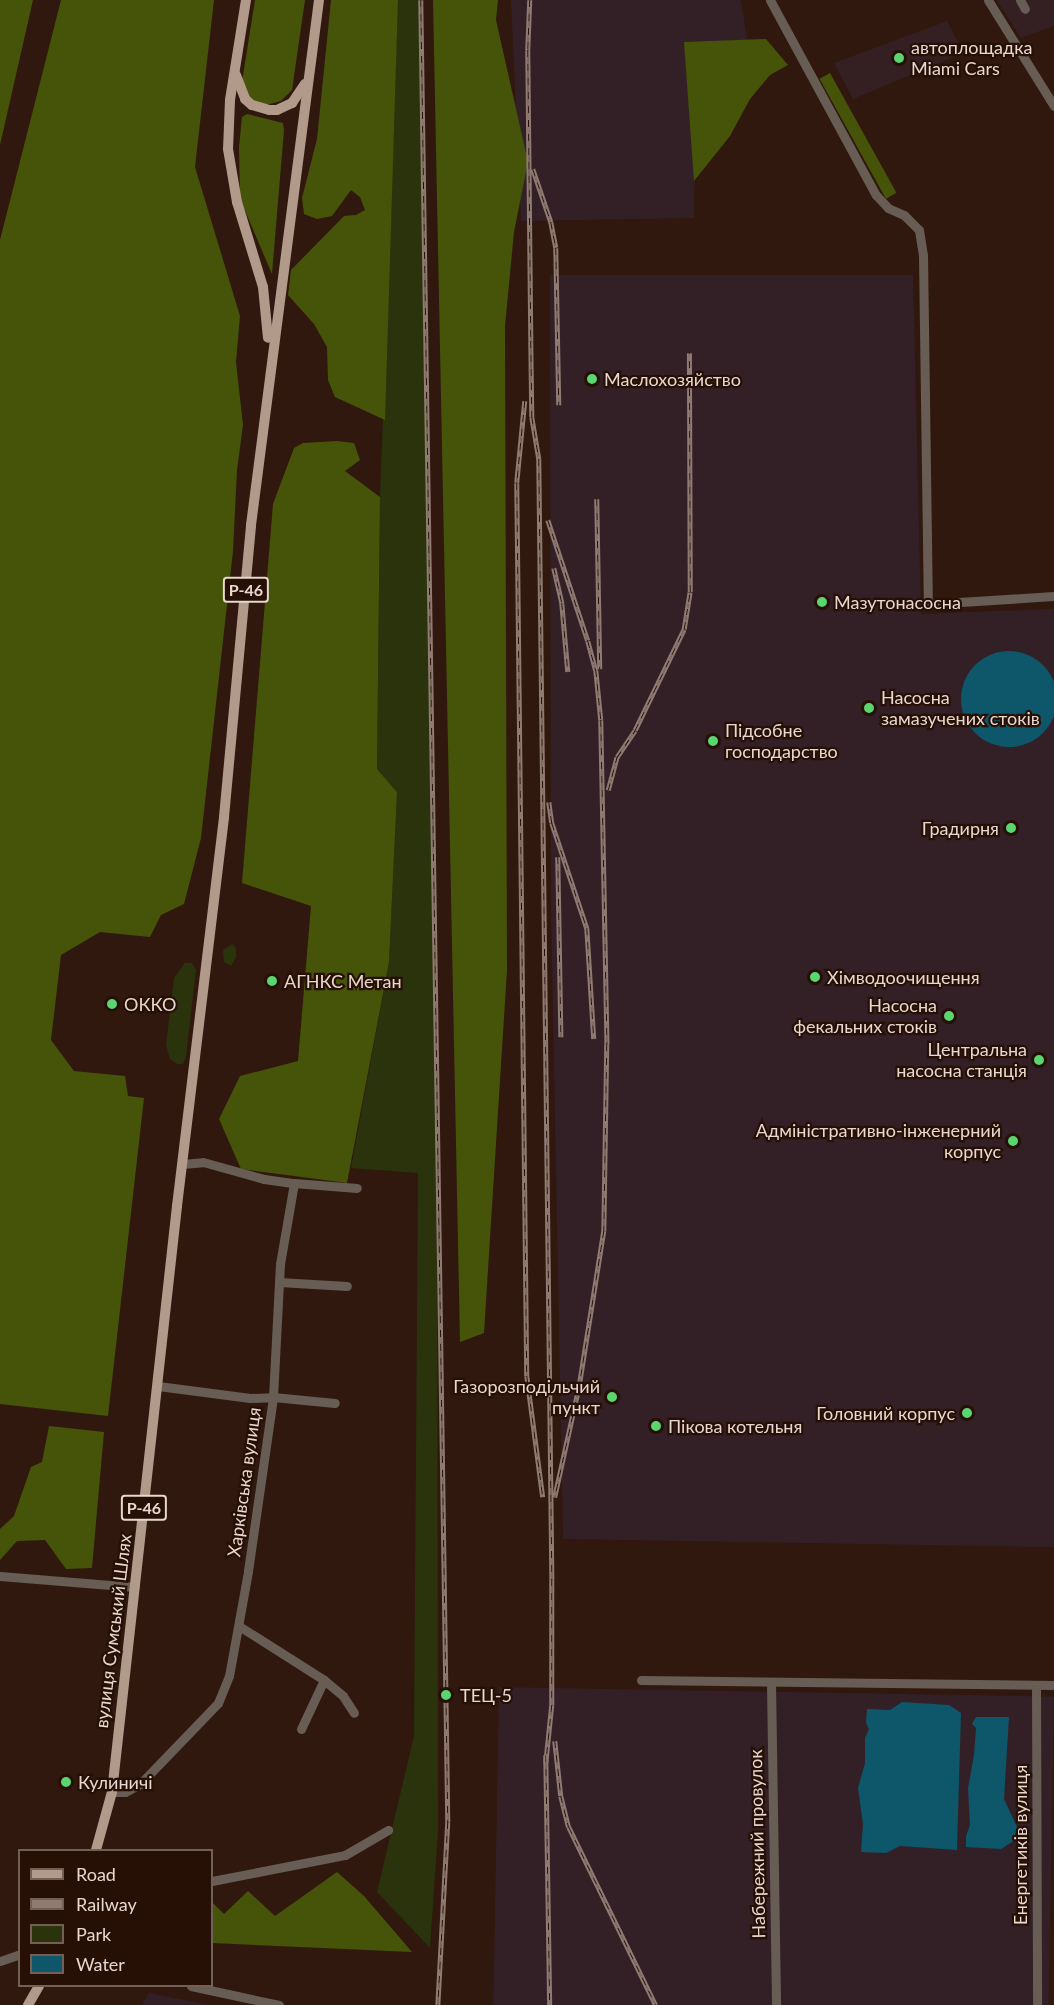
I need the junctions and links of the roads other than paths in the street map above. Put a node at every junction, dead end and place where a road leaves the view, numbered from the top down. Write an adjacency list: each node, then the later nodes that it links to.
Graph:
1 (246, 0): 7 (main road, Р-46)
2 (319, 0): 8 (main road, Р-46)
3 (770, 0): 11 (street)
4 (988, 0): 9 (street)
5 (1020, 0): 6 (street)
6 (1025, 9)
7 (235, 63): 8 (main road); 10 (main road, Р-46)
8 (310, 69): 10 (main road, Р-46)
9 (1054, 106)
10 (270, 364): 12 (main road, Р-46)
11 (1054, 596)
12 (182, 1164): 13 (street); 17 (main road, вулиця Сумський Шлях / Р-46)
13 (294, 1183): 14 (street); 15 (street, Харківська вулиця)
14 (357, 1188)
15 (279, 1282): 16 (street); 18 (street, Харківська вулиця)
16 (347, 1286)
17 (158, 1386): 18 (street); 21 (main road, вулиця Сумський Шлях / Р-46)
18 (273, 1397): 19 (street); 22 (street, Харківська вулиця)
19 (335, 1403)
20 (0, 1576): 21 (street)
21 (135, 1587): 30 (main road, вулиця Сумський Шлях / Р-46)
22 (239, 1626): 23 (street); 30 (street, Харківська вулиця)
23 (324, 1680): 28 (street); 29 (street)
24 (640, 1680): 25 (street)
25 (771, 1683): 26 (street); 40 (street, Набережний провулок)
26 (1036, 1685): 27 (street); 41 (street, Енергетиків вулиця)
27 (1054, 1685)
28 (354, 1713)
29 (301, 1730)
30 (112, 1792): 32 (main road, вулиця Сумський Шлях / Р-46)
31 (388, 1830): 33 (street)
32 (97, 1849)
33 (213, 1881)
34 (18, 1955): 35 (street)
35 (0, 1961)
36 (38, 1987): 38 (main road)
37 (195, 1987): 39 (street)
38 (28, 2005)
39 (279, 2005)
40 (776, 2005)
41 (1036, 2005)

